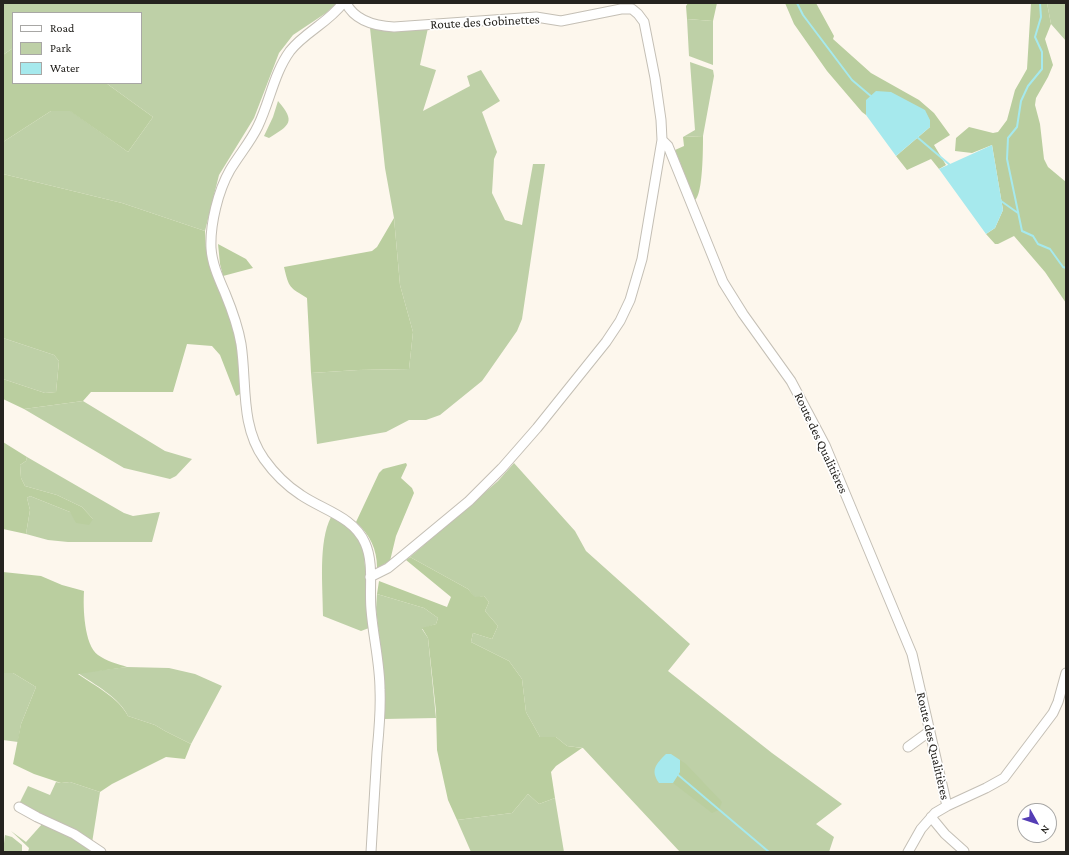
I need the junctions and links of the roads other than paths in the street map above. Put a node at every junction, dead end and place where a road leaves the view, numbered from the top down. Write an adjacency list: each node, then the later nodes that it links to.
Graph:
1 (344, 3): 2 (street, Route des Gobinettes); 4 (street)
2 (633, 6): 3 (street, Route des Qualitières)
3 (662, 140): 4 (street); 6 (street, Route des Qualitières)
4 (370, 578): 13 (street)
5 (1066, 673): 8 (street)
6 (930, 731): 7 (street); 8 (street, Route des Qualitières)
7 (908, 747)
8 (947, 806): 10 (street)
9 (19, 807): 12 (street)
10 (932, 817): 11 (street); 14 (street)
11 (964, 851)
12 (101, 852)
13 (371, 852)
14 (908, 852)

